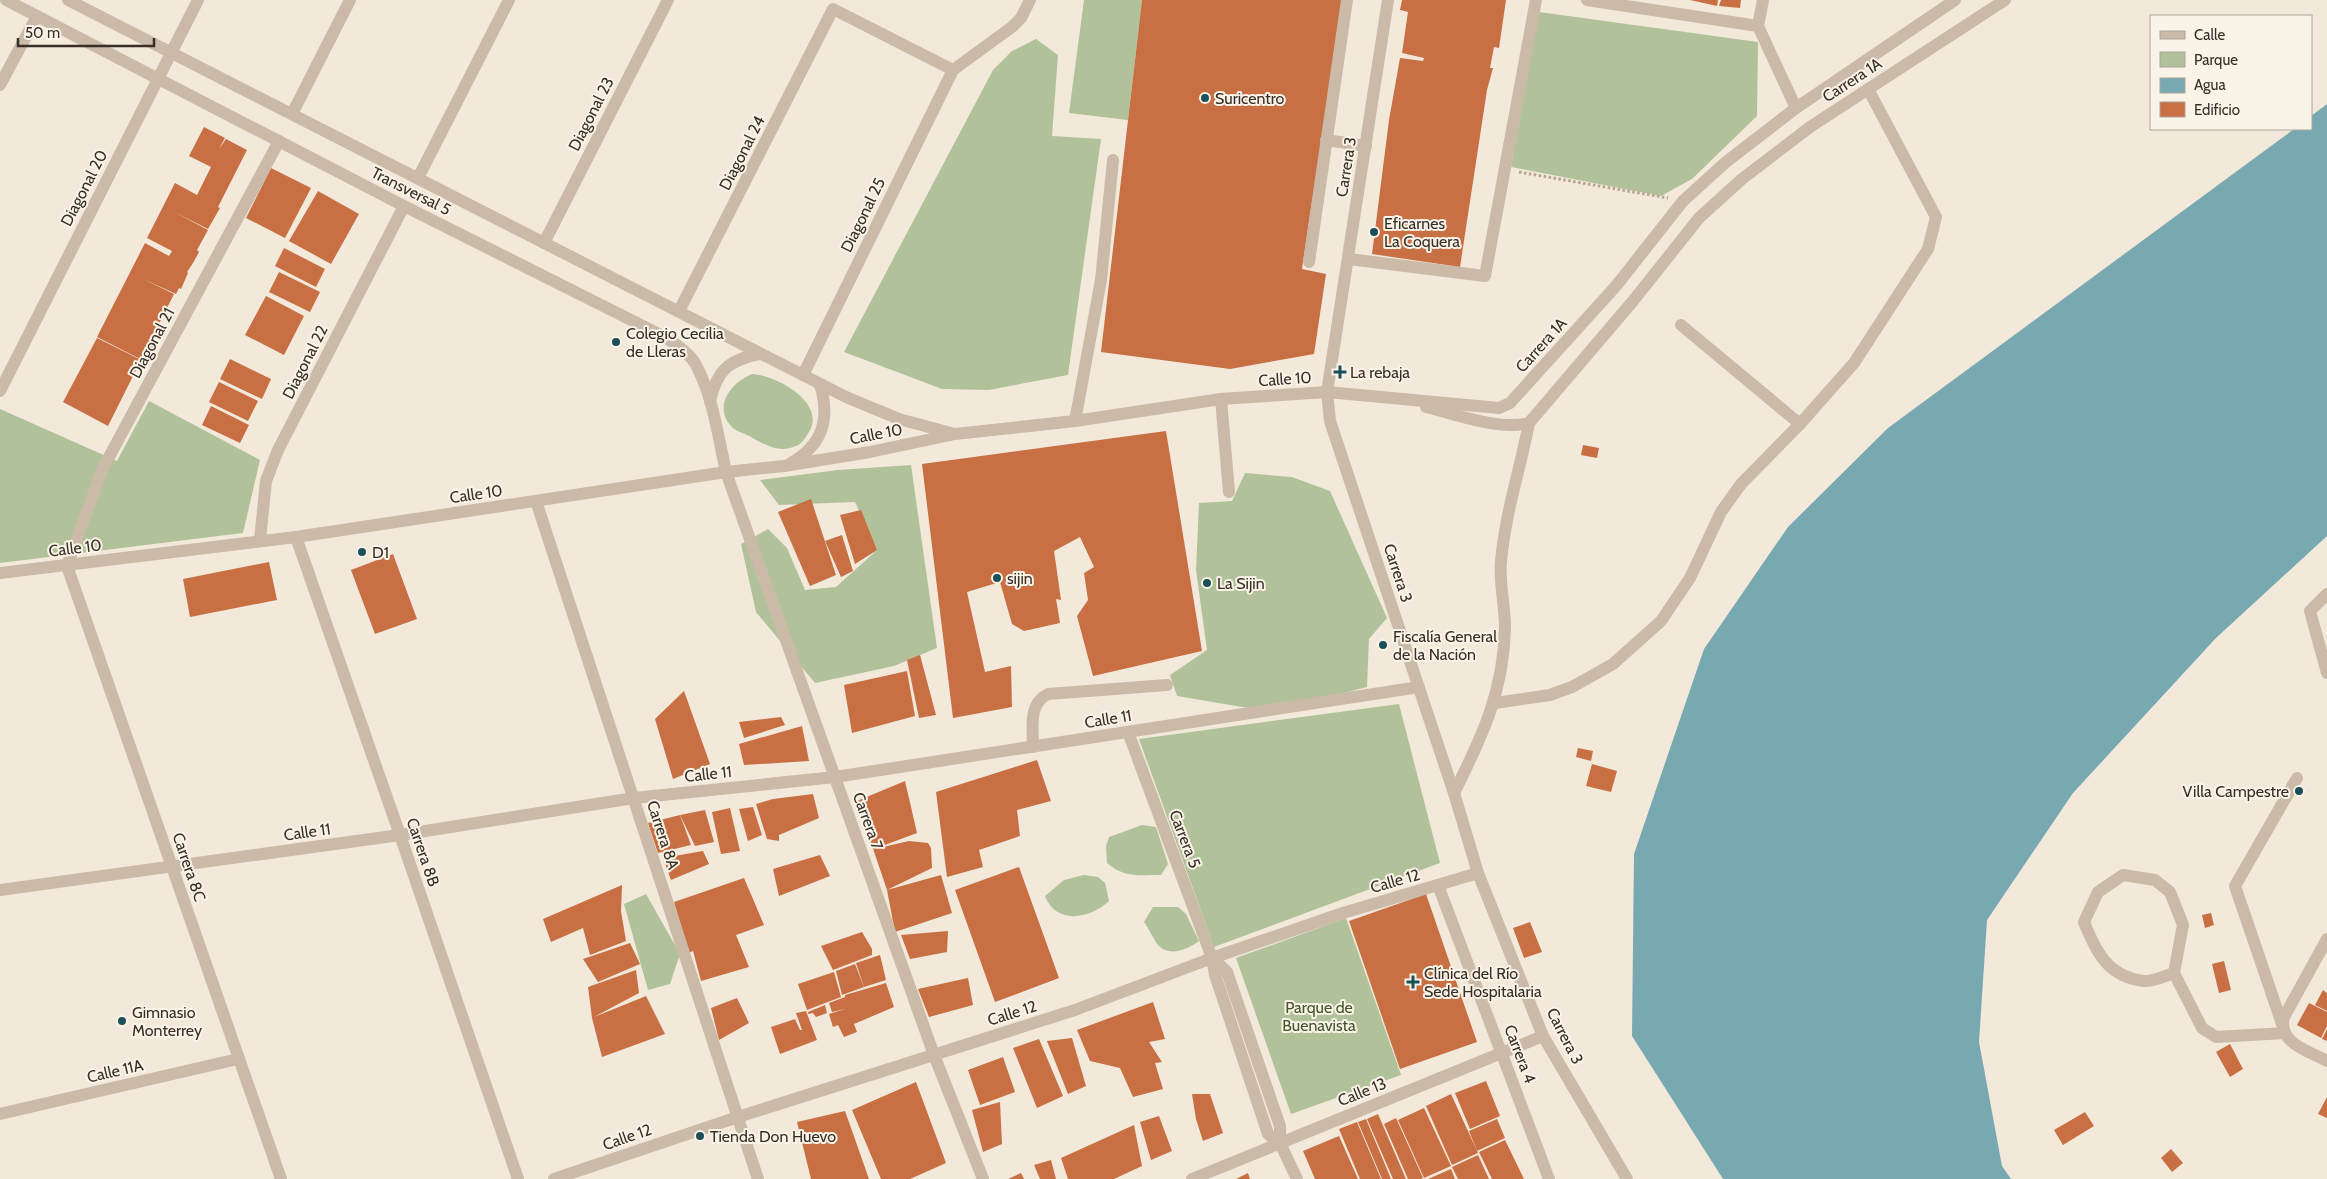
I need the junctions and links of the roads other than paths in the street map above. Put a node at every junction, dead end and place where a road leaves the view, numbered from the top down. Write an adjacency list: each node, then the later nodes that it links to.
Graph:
1 (6, 0): 16 (street, Transversal 5)
2 (68, 0): 18 (street, Transversal 5)
3 (198, 0): 18 (street, Diagonal 20)
4 (350, 0): 24 (street)
5 (509, 0): 29 (street)
6 (668, 0): 31 (street, Diagonal 23)
7 (1030, 0): 19 (street)
8 (1347, 0): 25 (street)
9 (1388, 0): 27 (street, Carrera 3)
10 (1536, 0): 32 (street)
11 (1587, 0): 15 (street)
12 (1762, 0): 17 (street)
13 (1955, 0): 23 (street, Carrera 1A)
14 (2004, 0): 22 (street, Carrera 1A)
15 (1638, 4): 17 (street)
16 (37, 16): 20 (street, Transversal 5); 21 (street)
17 (1758, 26): 23 (street)
18 (171, 52): 20 (street, Diagonal 20); 24 (street, Transversal 5)
19 (953, 70): 34 (street, Diagonal 24); 37 (street, Diagonal 25)
20 (158, 79): 26 (street, Transversal 5); 39 (street, Diagonal 20)
21 (0, 85)
22 (1868, 89): 45 (street, Carrera 1A); 46 (street)
23 (1796, 108): 41 (street, Carrera 1A)
24 (292, 114): 29 (street, Transversal 5)
25 (1326, 140): 27 (street); 33 (street)
26 (279, 142): 30 (street, Transversal 5); 54 (street, Diagonal 21)
27 (1366, 146): 32 (street, Carrera 3)
28 (1113, 160): 44 (street)
29 (418, 178): 31 (street, Transversal 5)
30 (404, 206): 43 (street, Transversal 5); 53 (street, Diagonal 22)
31 (544, 244): 34 (street, Transversal 5)
32 (1349, 259): 40 (street, Carrera 3)
33 (1309, 262)
34 (680, 311): 36 (street, Transversal 5)
35 (1681, 325): 46 (street)
36 (759, 354): 37 (street, Calle 10); 43 (street)
37 (803, 375): 38 (street, Calle 10)
38 (820, 384): 47 (street, Calle 10); 48 (street)
39 (0, 391)
40 (1327, 392): 41 (street, Calle 10); 42 (street, Calle 10); 59 (street, Carrera 3)
41 (1380, 396): 45 (street)
42 (1221, 399): 44 (street, Calle 10); 50 (street)
43 (710, 401): 49 (street, Transversal 5)
44 (1075, 421): 47 (street, Calle 10)
45 (1529, 424): 60 (street, Carrera 1A)
46 (1800, 424): 60 (street)
47 (955, 434): 48 (street, Calle 10)
48 (784, 466): 49 (street, Calle 10)
49 (726, 472): 51 (street, Calle 10); 63 (street, Carrera 7)
50 (1230, 492)
51 (536, 501): 52 (street, Calle 10); 66 (street, Carrera 8A)
52 (296, 537): 53 (street, Calle 10); 67 (street, Carrera 8B)
53 (260, 540): 54 (street, Calle 10)
54 (67, 566): 55 (street, Calle 10); 68 (street, Carrera 8C)
55 (0, 573)
56 (2327, 594): 57 (street)
57 (2327, 673)
58 (1167, 685): 62 (street)
59 (1419, 687): 61 (street, Calle 11); 65 (street, Carrera 3)
60 (1495, 703): 65 (street, Carrera 1A)
61 (1128, 732): 62 (street, Calle 11); 73 (street, Carrera 5)
62 (1033, 747): 63 (street, Calle 11)
63 (836, 777): 66 (street, Calle 11); 78 (street, Carrera 7)
64 (2297, 778): 75 (street)
65 (1454, 792): 69 (street, Carrera 3)
66 (634, 798): 67 (street, Calle 11); 82 (street, Carrera 8A)
67 (400, 835): 68 (street, Calle 11); 85 (street, Carrera 8B)
68 (173, 868): 71 (street, Calle 11); 79 (street, Carrera 8C)
69 (1478, 873): 70 (street, Calle 12); 76 (street, Carrera 3)
70 (1438, 885): 73 (street, Calle 12); 77 (street, Carrera 4)
71 (0, 890)
72 (2327, 939): 75 (street)
73 (1212, 958): 78 (street, Calle 12); 83 (street, Carrera 5)
74 (2174, 973): 74 (street); 75 (street)
75 (2283, 1029): 80 (street)
76 (1544, 1036): 77 (street, Calle 13); 92 (street, Carrera 3)
77 (1502, 1053): 83 (street, Calle 13); 91 (street, Carrera 4)
78 (934, 1054): 82 (street, Calle 12); 88 (street, Carrera 7)
79 (238, 1059): 81 (street, Calle 11A); 84 (street, Carrera 8C)
80 (2327, 1061)
81 (0, 1114)
82 (738, 1117): 86 (street, Calle 12); 87 (street, Carrera 8A)
83 (1280, 1143): 89 (street, Calle 13); 90 (street, Carrera 5)
84 (281, 1179)
85 (518, 1179)
86 (554, 1179)
87 (758, 1179)
88 (983, 1179)
89 (1192, 1179)
90 (1297, 1179)
91 (1549, 1179)
92 (1627, 1179)

